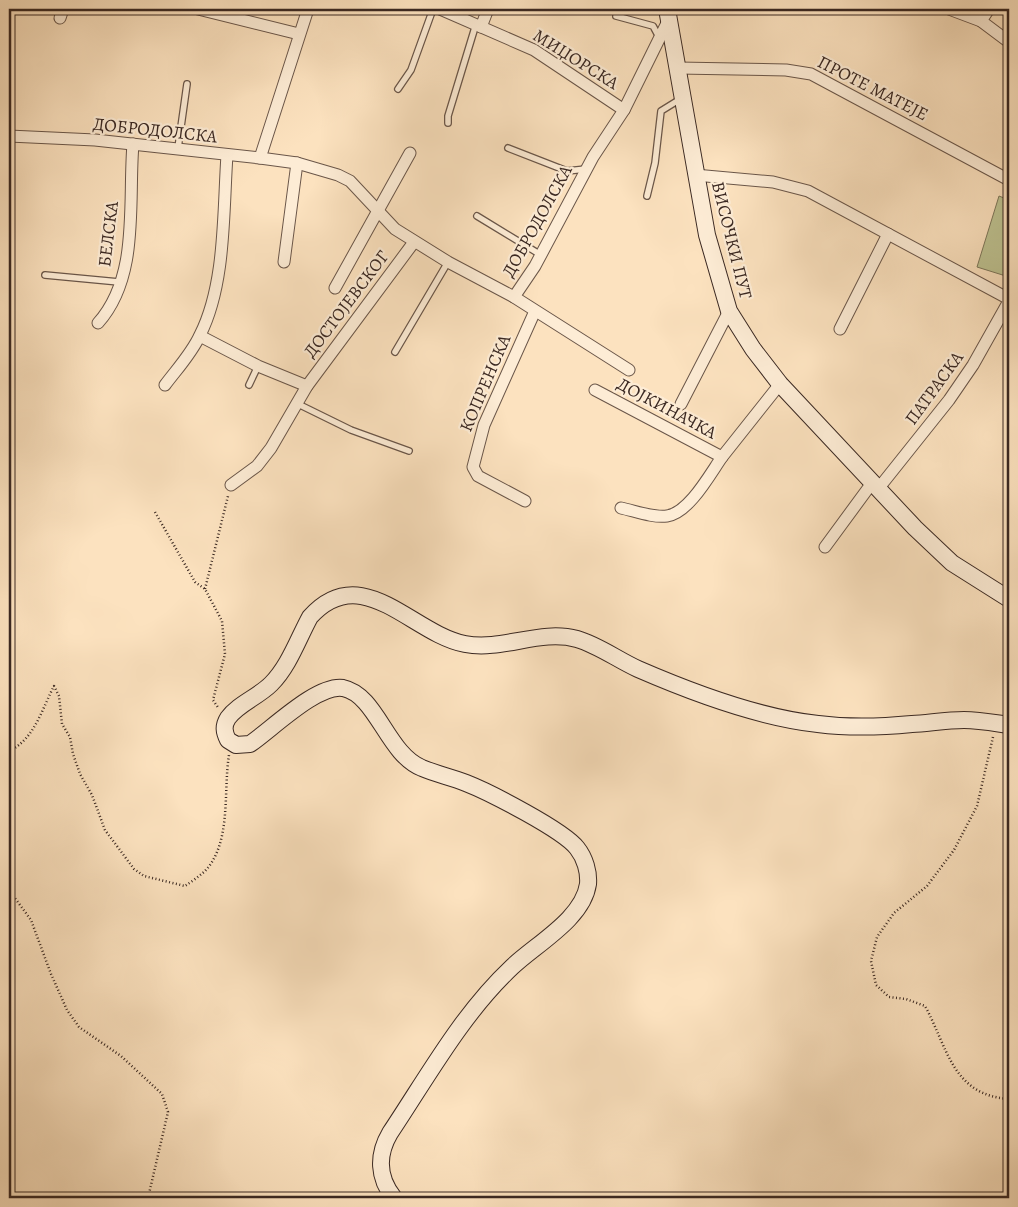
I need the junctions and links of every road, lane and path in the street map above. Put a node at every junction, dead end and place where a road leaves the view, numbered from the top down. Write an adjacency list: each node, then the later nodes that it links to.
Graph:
1 (198, 9): 12 (street)
2 (308, 9): 12 (street)
3 (433, 9): 17 (lane)
4 (440, 9): 11 (street, МИЏОРСКА)
5 (488, 9): 11 (street)
6 (949, 9): 10 (street)
7 (989, 9): 10 (street)
8 (668, 14): 13 (street, ДОБРОДОЛСКА); 15 (main road, ВИСОЧКИ ПУТ)
9 (616, 16): 13 (lane)
10 (981, 21): 14 (street)
11 (479, 26): 19 (street, МИЏОРСКА); 20 (lane)
12 (299, 34): 27 (street)
13 (659, 37): 19 (street, ДОБРОДОЛСКА)
14 (1009, 42)
15 (678, 68): 18 (main road, ВИСОЧКИ ПУТ); 31 (street, ПРОТЕ МАТЕЈЕ)
16 (187, 84): 23 (lane)
17 (398, 89)
18 (684, 97): 30 (main road, ВИСОЧКИ ПУТ); 32 (lane)
19 (624, 110): 29 (street, ДОБРОДОЛСКА)
20 (448, 123)
21 (9, 136): 22 (street, ДОБРОДОЛСКА)
22 (133, 144): 23 (street, ДОБРОДОЛСКА); 41 (street, БЕЛСКА)
23 (178, 148): 26 (street, ДОБРОДОЛСКА)
24 (508, 148): 29 (lane)
25 (410, 152): 33 (street)
26 (227, 155): 27 (street, ДОБРОДОЛСКА); 49 (street)
27 (260, 158): 28 (street, ДОБРОДОЛСКА)
28 (297, 163): 33 (street, ДОБРОДОЛСКА); 38 (street)
29 (586, 169): 37 (street, ДОБРОДОЛСКА)
30 (694, 175): 35 (street); 45 (main road, ВИСОЧКИ ПУТ)
31 (1009, 180)
32 (647, 196)
33 (376, 210): 36 (street, ДОБРОДОЛСКА); 42 (street)
34 (477, 216): 37 (lane)
35 (888, 234): 44 (street); 48 (street)
36 (414, 242): 39 (street, ДОБРОДОЛСКА); 56 (street, ДОСТОЈЕВСКОГ)
37 (541, 255): 43 (street, ДОБРОДОЛСКА)
38 (284, 262)
39 (448, 262): 43 (street, ДОБРОДОЛСКА); 50 (lane)
40 (46, 275): 41 (lane)
41 (119, 282): 47 (street, БЕЛСКА)
42 (335, 288)
43 (514, 297): 46 (street)
44 (1009, 300): 63 (street, ПАТРАСКА)
45 (729, 310): 53 (main road, ВИСОЧКИ ПУТ); 59 (street)
46 (535, 311): 52 (street); 64 (street, КОПРЕНСКА)
47 (98, 323)
48 (840, 329)
49 (200, 336): 51 (street, ДОСТОЈЕВСКОГ); 54 (street)
50 (395, 352)
51 (258, 366): 55 (lane); 56 (street, ДОСТОЈЕВСКОГ)
52 (629, 370)
53 (780, 384): 61 (street, ДОЈКИНАЧКА); 63 (main road, ВИСОЧКИ ПУТ)
54 (165, 385)
55 (248, 385)
56 (307, 386): 58 (street, ДОСТОЈЕВСКОГ)
57 (595, 390): 61 (street, ДОЈКИНАЧКА)
58 (296, 403): 60 (lane); 62 (street, ДОСТОЈЕВСКОГ)
59 (681, 404)
60 (409, 451)
61 (722, 457): 65 (street, ДОЈКИНАЧКА)
62 (230, 485): 68 (path)
63 (875, 486): 67 (street, ПАТРАСКА); 69 (main road, ВИСОЧКИ ПУТ)
64 (525, 501)
65 (621, 508)
66 (155, 512): 68 (path)
67 (825, 547)
68 (204, 589): 70 (path)
69 (1009, 599)
70 (227, 720): 71 (main road); 72 (main road)
71 (1003, 724): 75 (path)
72 (231, 743): 73 (path); 77 (main road)
73 (9, 751)
74 (9, 890): 76 (path)
75 (1009, 1099)
76 (148, 1198)
77 (394, 1198)

